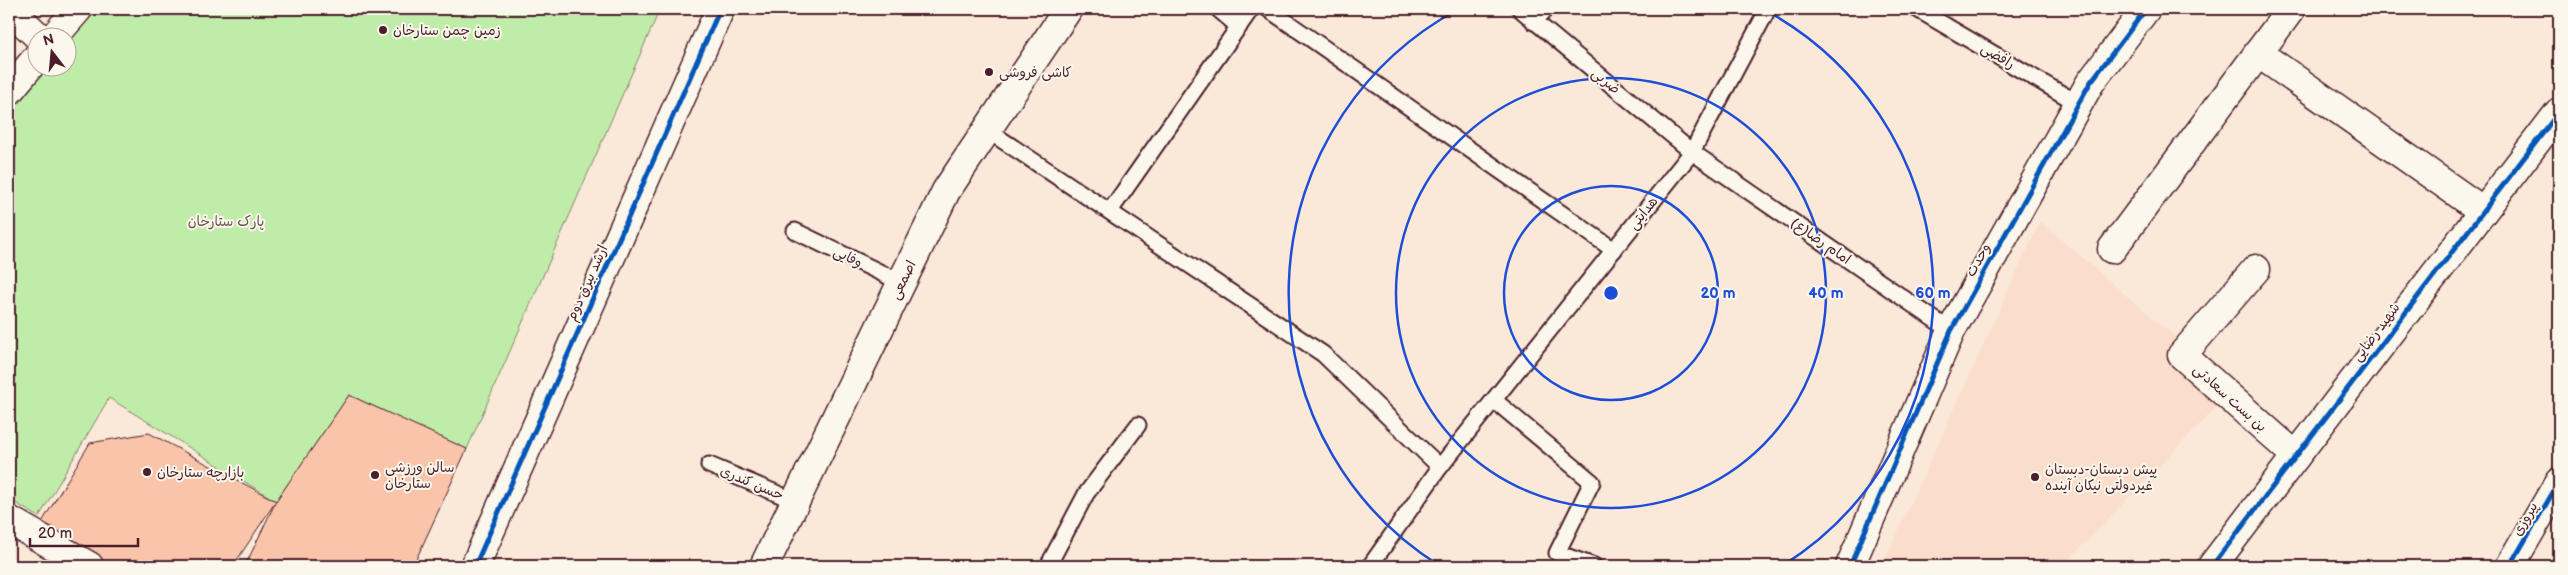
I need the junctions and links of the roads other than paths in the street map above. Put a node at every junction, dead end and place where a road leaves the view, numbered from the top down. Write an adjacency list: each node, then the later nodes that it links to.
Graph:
1 (9, 9): 16 (street)
2 (78, 9): 17 (street)
3 (720, 9): 42 (street, ارشد بیرق دوم)
4 (1068, 9): 23 (street, اصمعی)
5 (1218, 9): 15 (lane)
6 (1251, 9): 15 (lane)
7 (1268, 9): 29 (lane)
8 (1520, 9): 14 (lane, ضربی)
9 (1546, 9): 14 (lane)
10 (1768, 9): 24 (lane, هدایتی)
11 (1917, 9): 21 (lane, رافضی)
12 (2146, 9): 21 (street, وحدت)
13 (2291, 9): 18 (street)
14 (1534, 22): 24 (lane, ضربی)
15 (1239, 27): 25 (lane)
16 (29, 28)
17 (62, 28)
18 (2258, 53): 26 (street); 28 (street)
19 (28, 68): 20 (street)
20 (9, 91)
21 (2079, 104): 32 (street, وحدت)
22 (2559, 112): 26 (street, شهید رضایی)
23 (987, 130): 25 (lane); 31 (street, اصمعی)
24 (1692, 152): 29 (lane, هدایتی); 32 (lane, امام رضا(ع))
25 (1110, 211): 37 (lane)
26 (2483, 212): 35 (street, شهید رضایی)
27 (795, 231): 31 (lane, وفایی)
28 (2112, 249)
29 (1614, 250): 33 (lane, هدایتی)
30 (2256, 269): 35 (street, بن بست سعادتی)
31 (902, 284): 39 (street, اصمعی)
32 (1951, 331): 47 (street, وحدت)
33 (1494, 400): 37 (lane, هدایتی); 46 (lane)
34 (1138, 425): 44 (lane)
35 (2296, 456): 48 (street, شهید رضایی)
36 (710, 465): 39 (lane, حسن کندری)
37 (1440, 467): 45 (lane, هدایتی)
38 (2559, 482): 49 (street, پیروزی)
39 (795, 501): 43 (street, اصمعی)
40 (9, 520): 41 (street)
41 (89, 566)
42 (475, 566)
43 (764, 566)
44 (1048, 566)
45 (1370, 566)
46 (1594, 566)
47 (1850, 566)
48 (2212, 566)
49 (2510, 566)

